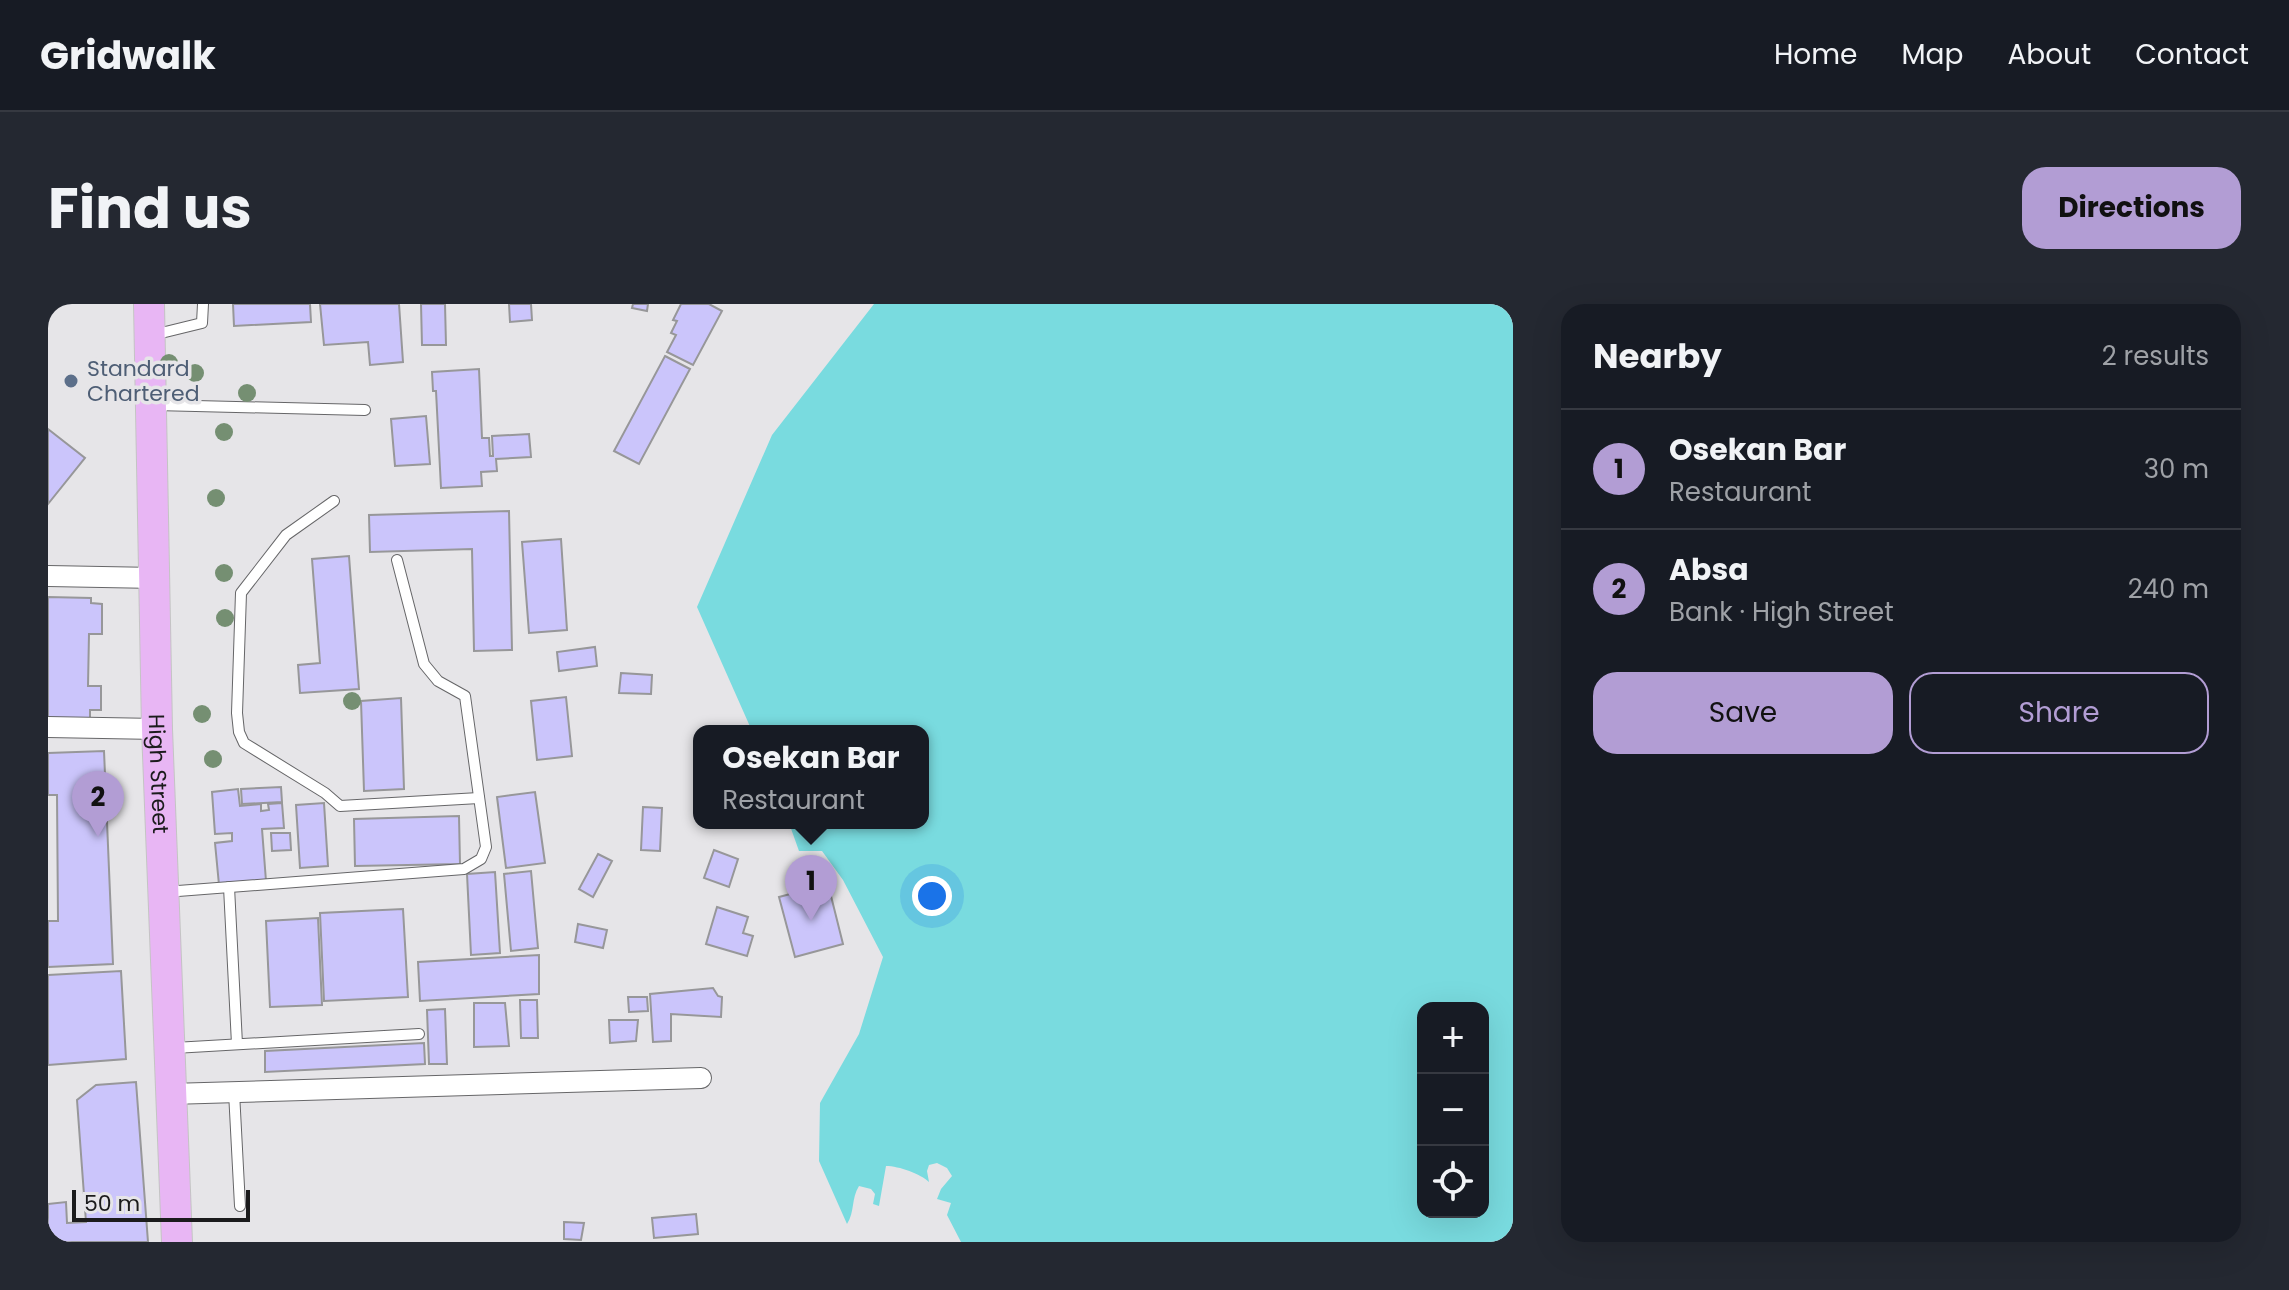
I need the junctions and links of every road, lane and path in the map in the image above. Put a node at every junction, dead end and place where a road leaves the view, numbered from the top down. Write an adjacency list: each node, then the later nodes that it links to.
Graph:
1 (149, 304): 3 (main road, High Street)
2 (203, 304): 3 (lane)
3 (151, 335): 4 (main road, High Street)
4 (151, 405): 5 (lane); 9 (main road, High Street)
5 (365, 410)
6 (334, 501): 12 (lane)
7 (397, 560): 12 (lane)
8 (48, 576): 9 (street)
9 (156, 578): 11 (main road, High Street)
10 (48, 727): 11 (street)
11 (157, 729): 14 (main road, High Street)
12 (479, 798): 13 (lane)
13 (229, 887): 14 (lane); 16 (lane)
14 (163, 893): 17 (main road, High Street)
15 (419, 1034): 16 (lane)
16 (237, 1044): 17 (lane)
17 (168, 1049): 20 (main road, High Street)
18 (701, 1078): 19 (street)
19 (234, 1092): 20 (street); 21 (lane)
20 (170, 1094): 22 (main road, High Street)
21 (240, 1206)
22 (177, 1242)

